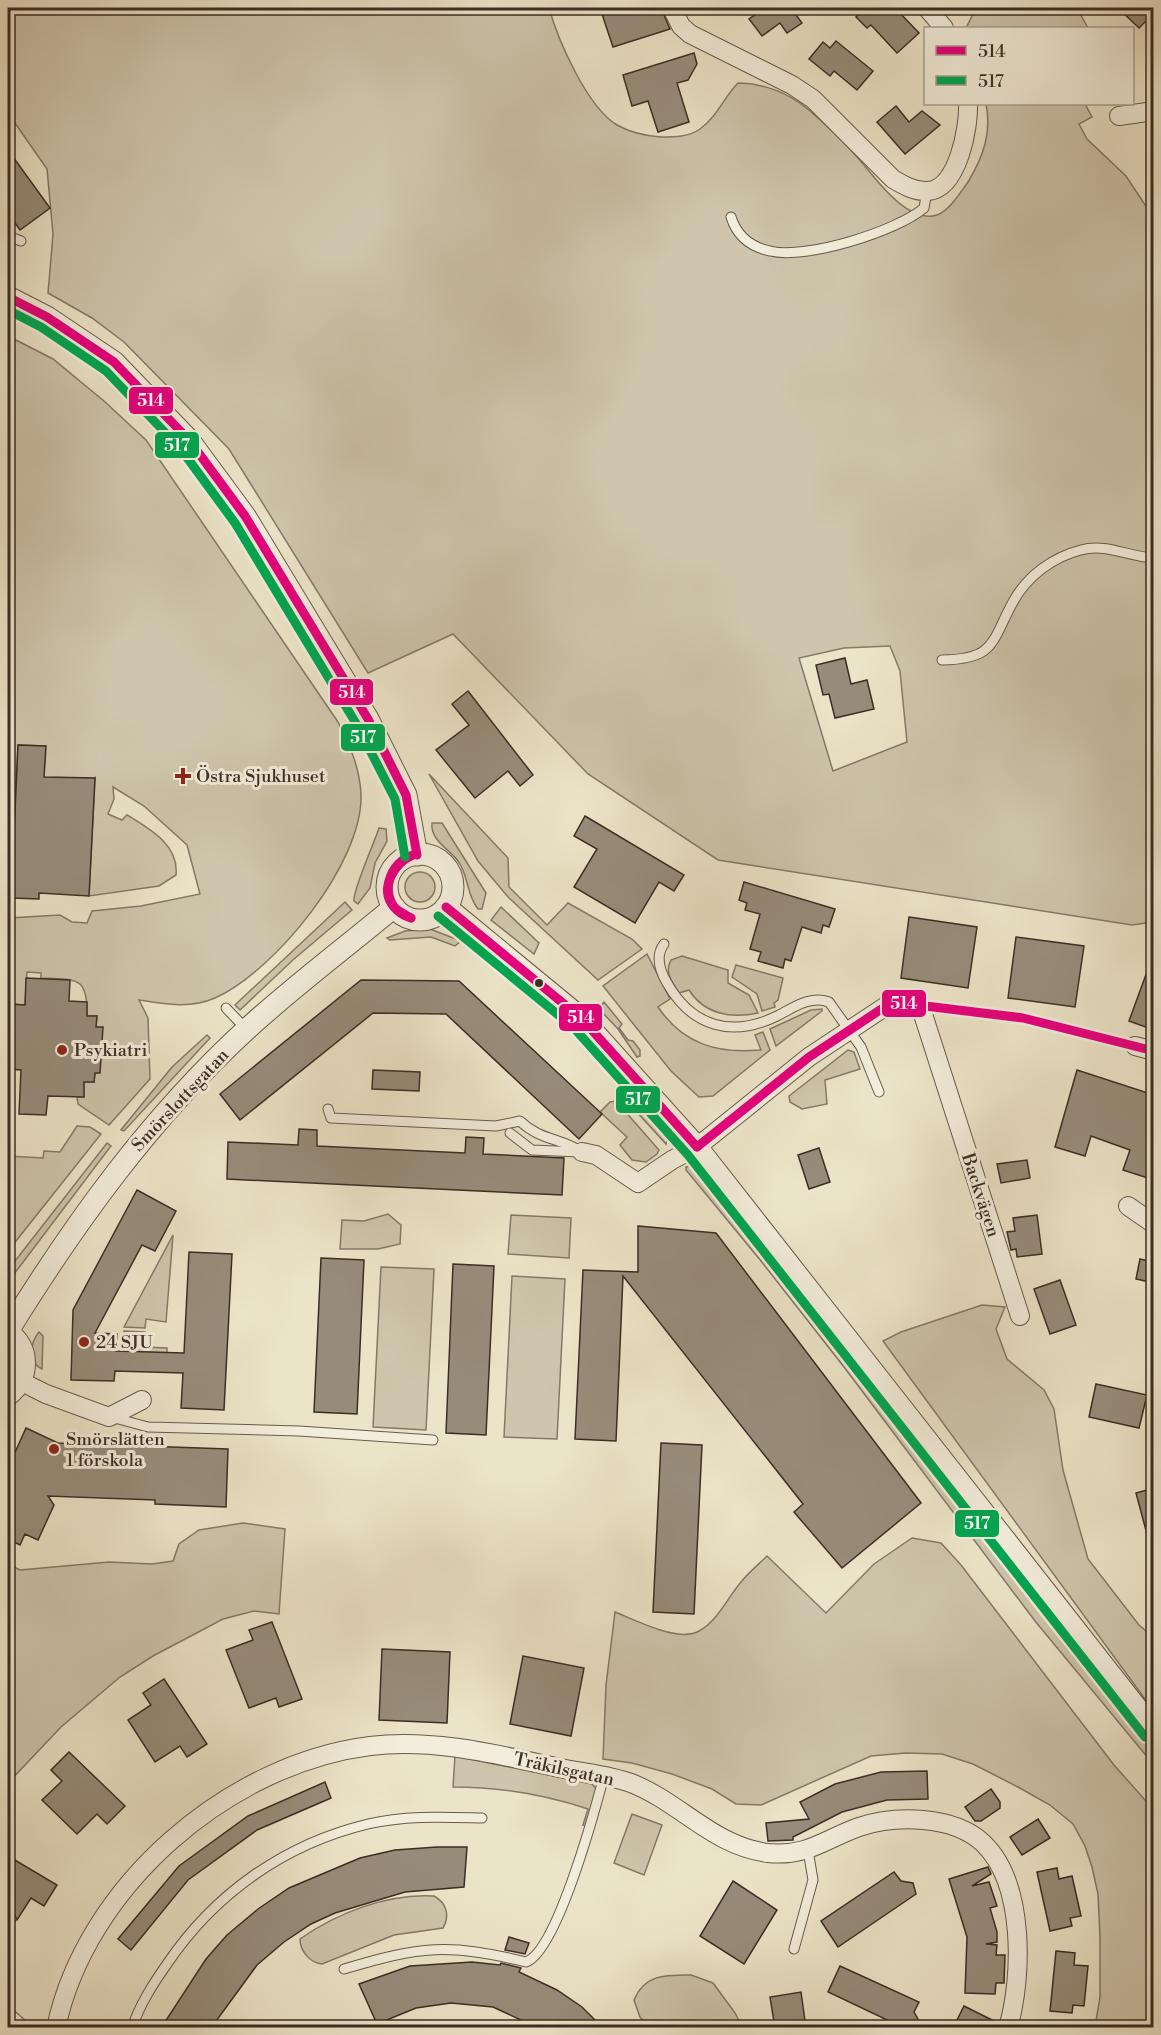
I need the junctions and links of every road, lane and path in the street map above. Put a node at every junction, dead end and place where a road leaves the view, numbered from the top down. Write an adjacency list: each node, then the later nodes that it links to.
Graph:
1 (672, 8): 7 (street)
2 (927, 8): 3 (street)
3 (943, 27)
4 (968, 105): 7 (street)
5 (1154, 111): 6 (street)
6 (1119, 116)
7 (927, 191): 8 (lane)
8 (730, 217)
9 (8, 236): 10 (lane)
10 (21, 241)
11 (8, 297): 14 (street)
12 (1154, 558): 13 (lane)
13 (942, 660)
14 (417, 855): 15 (street); 16 (street)
15 (394, 907): 16 (street); 20 (street, Smörslottsgatan)
16 (446, 907): 27 (street)
17 (664, 944): 21 (lane)
18 (920, 1005): 21 (street); 22 (lane); 31 (street, Backvägen)
19 (226, 1008): 20 (lane)
20 (247, 1030): 32 (street, Smörslottsgatan)
21 (849, 1030): 24 (lane); 27 (street)
22 (1135, 1046): 23 (street)
23 (1154, 1051)
24 (879, 1092)
25 (328, 1109): 28 (lane)
26 (510, 1132): 28 (lane)
27 (697, 1147): 28 (street); 37 (street)
28 (582, 1152)
29 (1128, 1206): 30 (street)
30 (1154, 1224)
31 (1020, 1316)
32 (8, 1331): 33 (street, Smörslottsgatan)
33 (14, 1388): 35 (street)
34 (142, 1400): 35 (street)
35 (109, 1417): 36 (lane)
36 (433, 1440)
37 (1148, 1724)
38 (604, 1776): 40 (street, Träkilsgatan); 42 (lane); 45 (street, Träkilsgatan)
39 (482, 1818): 46 (lane)
40 (808, 1850): 41 (lane); 47 (street, Träkilsgatan)
41 (794, 1949)
42 (344, 1969)
43 (8, 2012): 44 (lane)
44 (31, 2028)
45 (56, 2028)
46 (132, 2028)
47 (1008, 2028)

